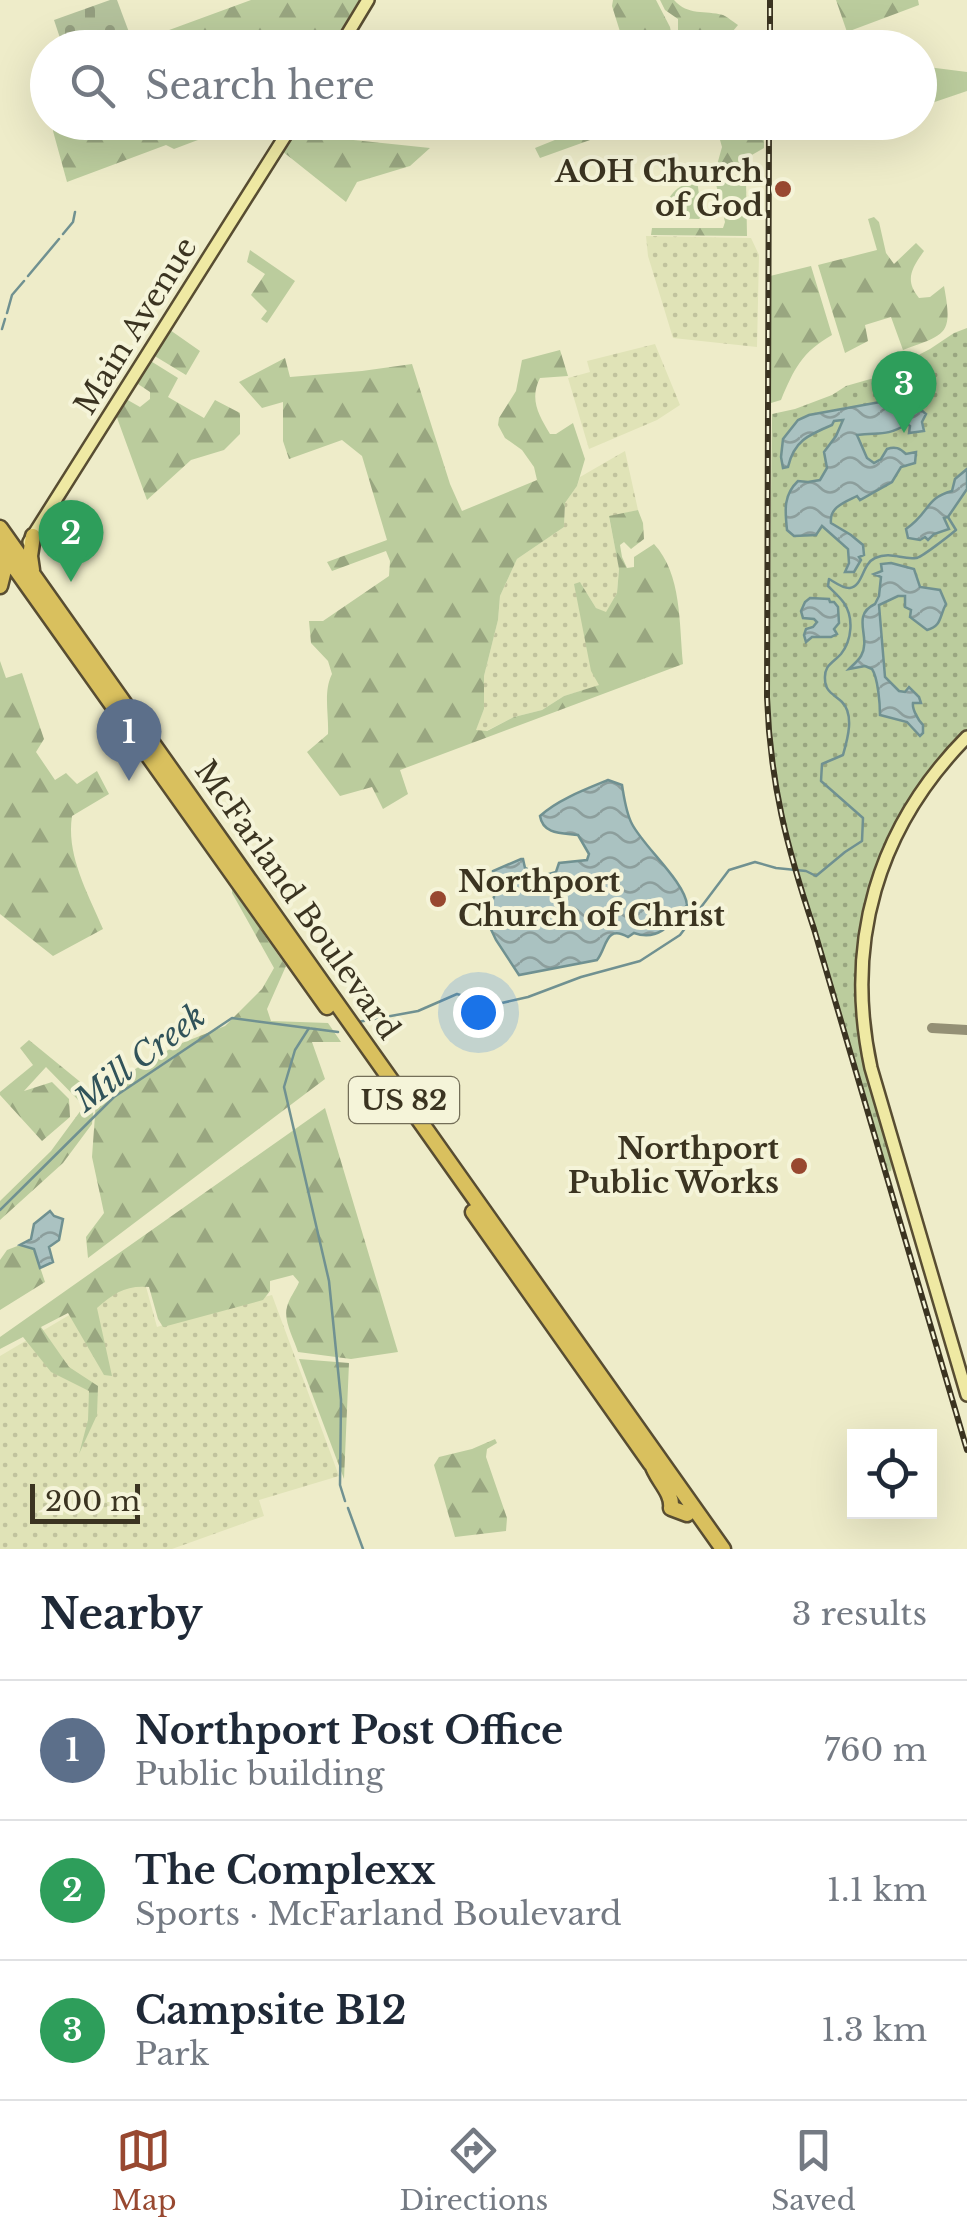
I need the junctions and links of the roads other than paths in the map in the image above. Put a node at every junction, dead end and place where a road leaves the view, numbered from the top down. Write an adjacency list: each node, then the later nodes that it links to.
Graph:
1 (368, 0): 2 (main road)
2 (350, 30)
3 (283, 140): 4 (main road, Main Avenue)
4 (33, 536): 5 (highway); 6 (main road, Main Avenue); 7 (highway)
5 (2, 540): 6 (highway, McFarland Boulevard / US 82); 8 (highway)
6 (17, 562): 7 (highway, McFarland Boulevard / US 82); 8 (highway); 9 (highway, McFarland Boulevard / US 82)
7 (34, 576): 11 (highway, McFarland Boulevard / US 82)
8 (0, 588): 9 (highway)
9 (32, 593): 11 (highway, McFarland Boulevard / US 82)
10 (967, 737): 15 (main road)
11 (502, 1248): 12 (highway, McFarland Boulevard / US 82); 12 (highway, McFarland Boulevard / US 82)
12 (550, 1314): 13 (highway); 14 (highway, McFarland Boulevard / US 82); 14 (highway); 17 (highway, McFarland Boulevard / US 82)
13 (545, 1331)
14 (578, 1344): 17 (highway, McFarland Boulevard / US 82)
15 (967, 1395)
16 (697, 1490): 17 (highway)
17 (691, 1512): 18 (highway, McFarland Boulevard / US 82); 19 (highway, McFarland Boulevard / US 82)
18 (712, 1549)
19 (723, 1549)

